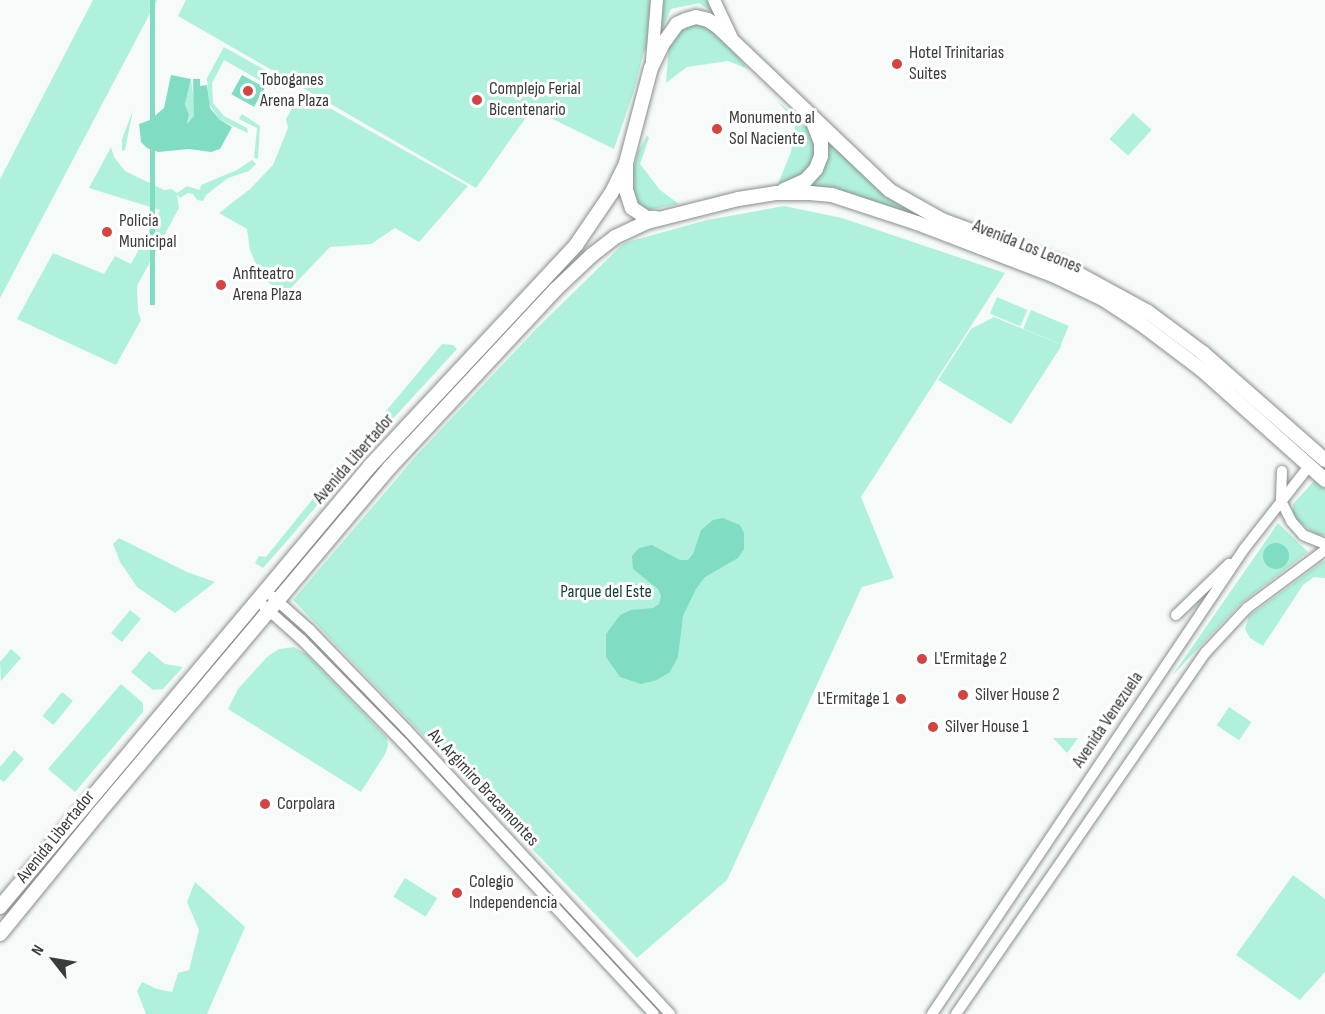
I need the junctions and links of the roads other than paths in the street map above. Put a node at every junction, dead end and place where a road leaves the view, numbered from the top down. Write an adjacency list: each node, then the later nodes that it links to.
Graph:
1 (657, 0): 4 (main road, Avenida Libertador)
2 (714, 0): 3 (main road)
3 (732, 39): 4 (main road, Avenida Los Leones); 5 (main road, Avenida Los Leones)
4 (651, 68): 6 (main road, Avenida Libertador)
5 (808, 114): 7 (main road); 9 (main road, Avenida Los Leones)
6 (626, 163): 8 (main road); 17 (main road, Avenida Libertador)
7 (776, 193): 8 (main road, Avenida Los Leones); 10 (main road, Avenida Los Leones)
8 (658, 218): 18 (main road, Avenida Libertador)
9 (1324, 458): 10 (main road, Avenida Venezuela)
10 (1309, 466): 12 (main road, Avenida Los Leones); 13 (street, Avenida Venezuela)
11 (1282, 471): 13 (street)
12 (1325, 480)
13 (1281, 501): 14 (street); 15 (street, Avenida Venezuela)
14 (1325, 544)
15 (1244, 549): 19 (street); 24 (street, Avenida Venezuela)
16 (1325, 550): 25 (street)
17 (261, 595): 18 (street); 20 (main road, Avenida Libertador)
18 (274, 604): 21 (main road, Avenida Libertador); 22 (street); 23 (street, Av. Argimiro Bracamontes)
19 (1176, 615)
20 (0, 907)
21 (0, 934)
22 (654, 1014)
23 (670, 1014)
24 (932, 1014)
25 (956, 1014)

